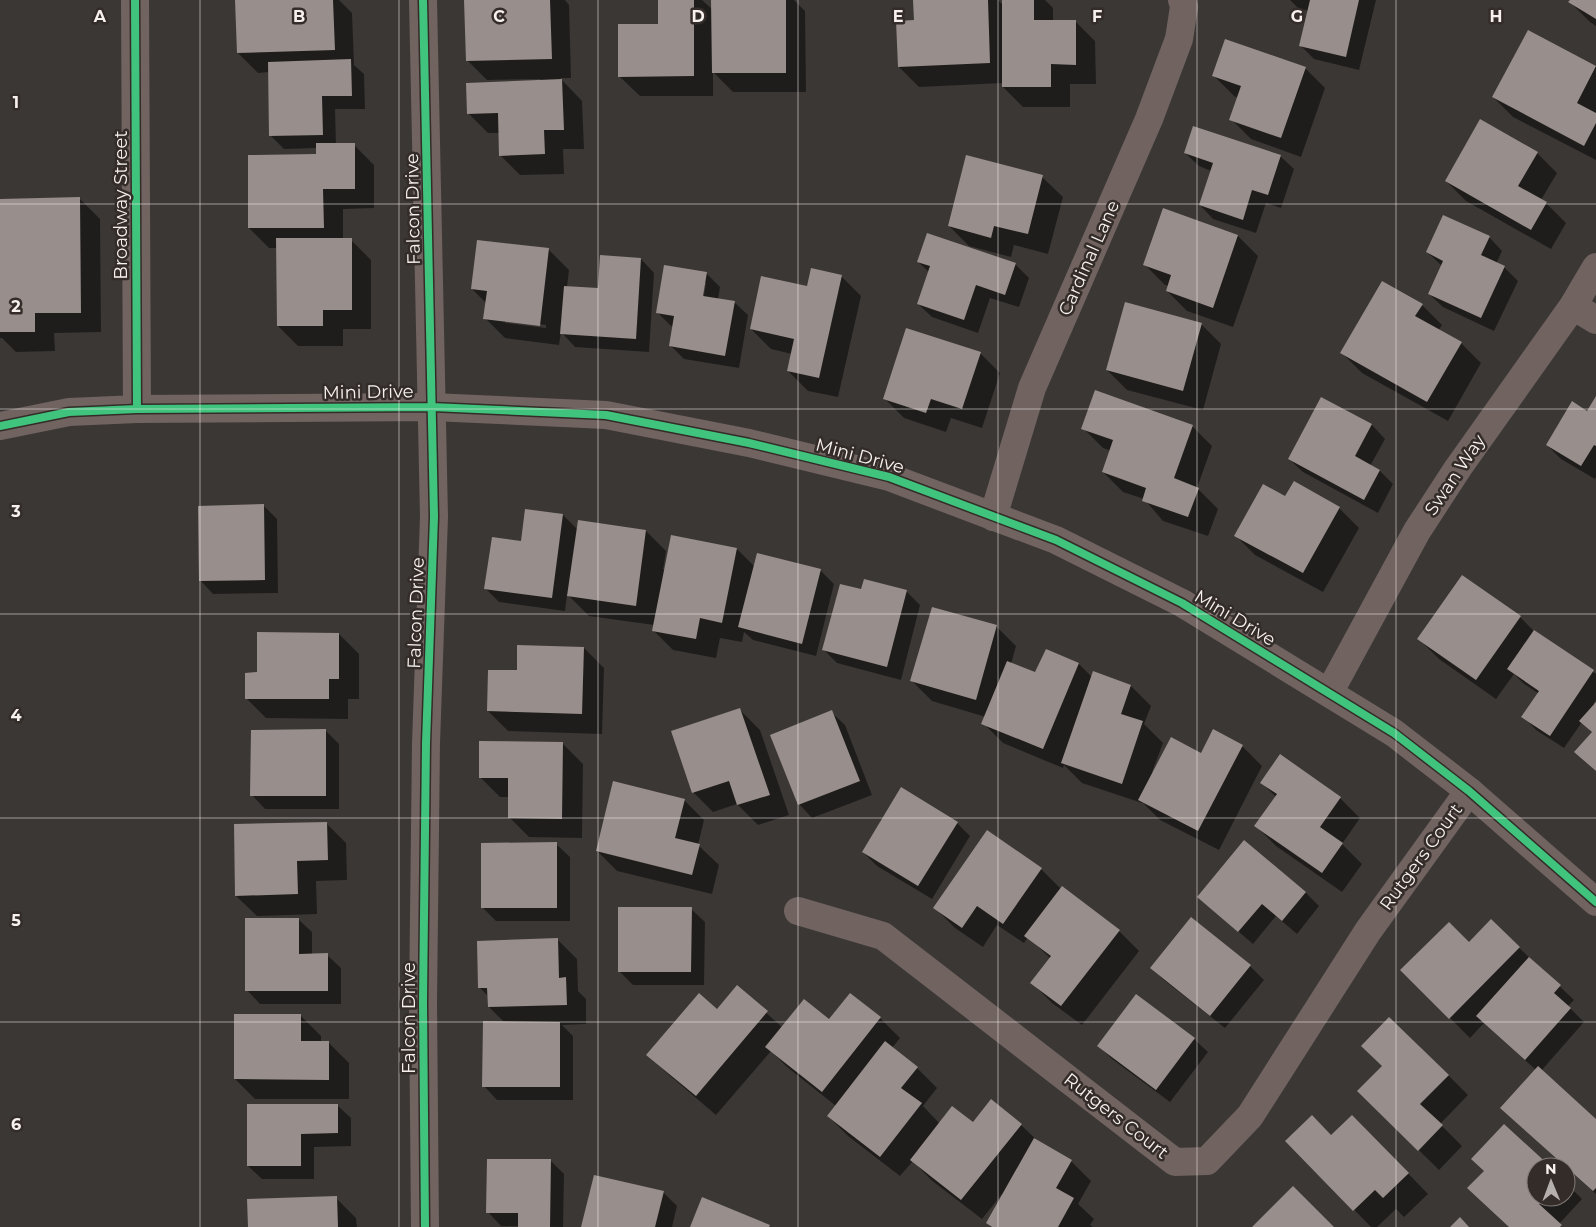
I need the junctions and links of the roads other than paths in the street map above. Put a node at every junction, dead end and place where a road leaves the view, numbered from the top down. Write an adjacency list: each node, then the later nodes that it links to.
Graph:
1 (135, 0): 8 (street, Broadway Street)
2 (423, 0): 7 (street, Falcon Drive)
3 (1182, 0): 10 (street, Cardinal Lane)
4 (1596, 267): 5 (street, Swan Way)
5 (1573, 306): 6 (street); 11 (street, Swan Way)
6 (1596, 320)
7 (432, 406): 8 (street, Mini Drive); 10 (street, Mini Drive); 15 (street, Falcon Drive)
8 (137, 410): 9 (street, Mini Drive)
9 (0, 426)
10 (993, 517): 11 (street, Mini Drive)
11 (1329, 693): 12 (street, Mini Drive)
12 (1470, 791): 13 (street, Mini Drive); 14 (street, Rutgers Court)
13 (1596, 902)
14 (798, 911)
15 (425, 1227)

